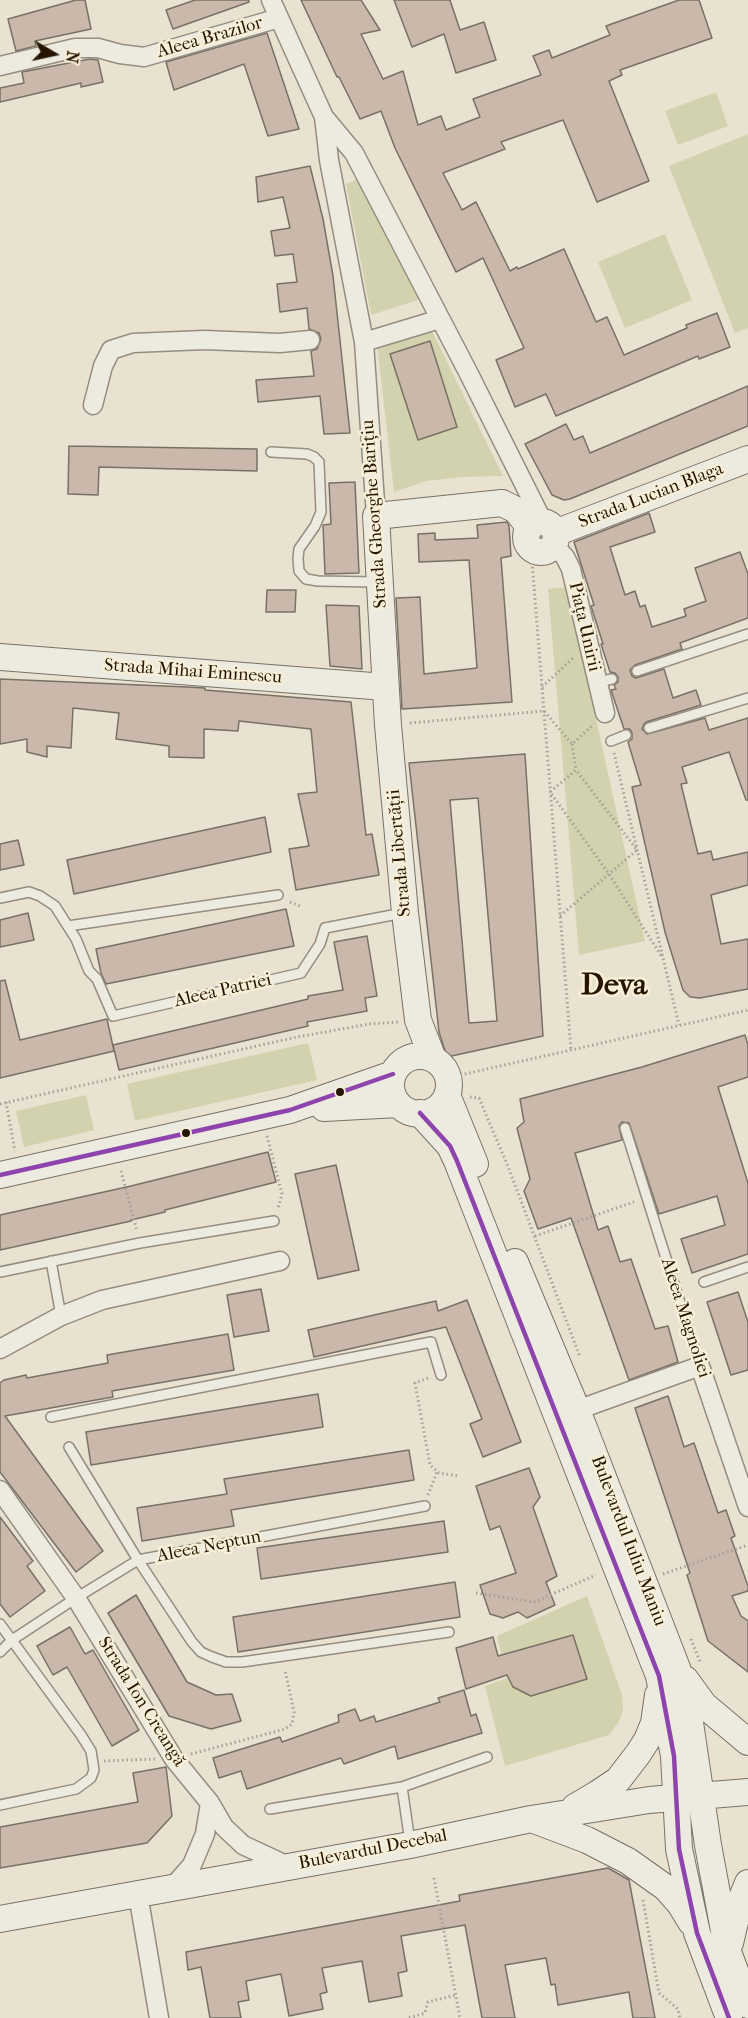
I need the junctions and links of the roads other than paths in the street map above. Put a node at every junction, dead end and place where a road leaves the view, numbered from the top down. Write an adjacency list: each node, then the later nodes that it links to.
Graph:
1 (271, 0): 2 (street, Strada Gheorghe Barițiu)
2 (279, 18): 3 (street, Aleea Brazilor); 4 (street, Strada Gheorghe Barițiu)
3 (0, 66)
4 (324, 117): 5 (street, Strada Gheorghe Barițiu); 7 (street, Strada Gheorghe Barițiu)
5 (440, 319): 7 (street); 12 (street, Strada Gheorghe Barițiu)
6 (310, 340): 8 (street)
7 (364, 342): 11 (street, Strada Gheorghe Barițiu)
8 (93, 405)
9 (271, 452): 13 (lane)
10 (748, 459): 12 (street, Strada Lucian Blaga)
11 (376, 516): 12 (street); 13 (street, Strada Gheorghe Barițiu)
12 (543, 535): 19 (street, Piața Unirii)
13 (380, 582): 17 (street, Strada Gheorghe Barițiu)
14 (748, 634): 16 (lane)
15 (0, 657): 17 (street, Strada Mihai Eminescu)
16 (637, 671)
17 (385, 687): 25 (street, Strada Libertății)
18 (748, 698): 20 (lane)
19 (605, 713)
20 (649, 729)
21 (626, 735): 22 (lane)
22 (612, 741)
23 (278, 895): 26 (lane)
24 (0, 898): 26 (lane, Aleea Patriei)
25 (405, 913): 26 (lane, Aleea Patriei); 27 (street, Strada Libertății)
26 (68, 926)
27 (426, 1073): 28 (street); 28 (street); 29 (street); 42 (street, Bulevardul Iuliu Maniu)
28 (409, 1108): 29 (street); 54 (street, Bulevardul Iuliu Maniu)
29 (290, 1110): 31 (street)
30 (625, 1128): 40 (lane, Aleea Magnoliei)
31 (10, 1173)
32 (274, 1221): 33 (lane)
33 (51, 1261): 36 (lane); 38 (lane)
34 (280, 1261): 38 (street)
35 (748, 1267): 37 (lane)
36 (0, 1272)
37 (704, 1281)
38 (62, 1316): 39 (street)
39 (0, 1349)
40 (700, 1365): 42 (street); 47 (street, Aleea Magnoliei)
41 (441, 1375): 43 (lane)
42 (577, 1410): 54 (street, Bulevardul Iuliu Maniu)
43 (51, 1418)
44 (69, 1448): 48 (lane)
45 (0, 1490): 49 (street, Strada Ion Creangă)
46 (425, 1506): 48 (lane, Aleea Neptun)
47 (748, 1507)
48 (138, 1560): 49 (lane); 51 (lane, Aleea Neptun)
49 (76, 1598): 52 (lane); 61 (street, Strada Ion Creangă)
50 (0, 1624): 52 (lane)
51 (449, 1632)
52 (12, 1640): 53 (lane); 62 (lane)
53 (0, 1652)
54 (668, 1672): 55 (street); 59 (street, Bulevardul Iuliu Maniu); 60 (street, Bulevardul Iuliu Maniu); 64 (street)
55 (748, 1742)
56 (488, 1757): 57 (lane)
57 (402, 1787): 63 (lane); 65 (lane)
58 (748, 1792): 59 (street, Bulevardul Decebal)
59 (701, 1796): 60 (street, Bulevardul Decebal); 72 (street, Bulevardul Iuliu Maniu)
60 (676, 1798): 64 (street, Bulevardul Decebal); 71 (street, Bulevardul Iuliu Maniu)
61 (210, 1803): 66 (street, Strada Ion Creangă); 68 (street)
62 (0, 1805)
63 (270, 1809)
64 (531, 1819): 65 (street, Bulevardul Decebal); 71 (street)
65 (410, 1845): 66 (street, Bulevardul Decebal)
66 (288, 1866): 68 (street, Bulevardul Decebal)
67 (748, 1883): 72 (street)
68 (172, 1888): 69 (street, Bulevardul Decebal)
69 (138, 1894): 70 (street, Bulevardul Decebal); 74 (street)
70 (0, 1918)
71 (697, 1933): 75 (street, Bulevardul Iuliu Maniu)
72 (728, 1952): 73 (street, Bulevardul Iuliu Maniu)
73 (748, 2005)
74 (159, 2018)
75 (729, 2018)

